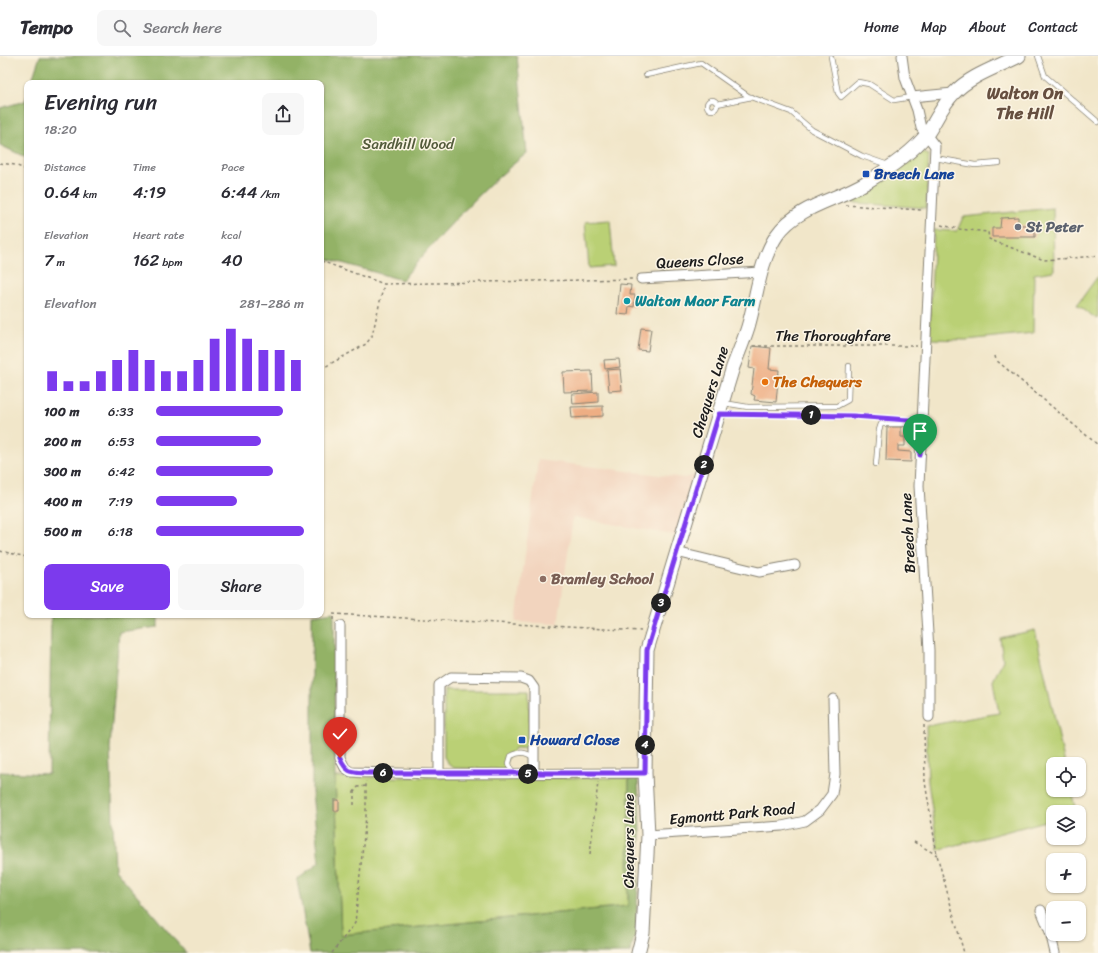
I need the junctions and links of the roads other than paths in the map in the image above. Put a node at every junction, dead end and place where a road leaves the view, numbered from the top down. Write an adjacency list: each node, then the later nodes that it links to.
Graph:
1 (902, 56): 7 (street, Breech Lane)
2 (1019, 56): 6 (main road, Chequers Lane)
3 (1038, 56): 10 (lane)
4 (831, 57): 7 (lane)
5 (646, 75): 8 (lane)
6 (953, 94): 7 (street); 11 (main road, Chequers Lane)
7 (912, 96): 11 (street, Breech Lane)
8 (752, 97): 9 (lane); 14 (lane)
9 (717, 104)
10 (1098, 122)
11 (926, 134): 12 (street, Breech Lane); 14 (main road, Chequers Lane)
12 (935, 158): 13 (lane); 19 (street, Breech Lane)
13 (999, 163)
14 (890, 165): 15 (main road, Chequers Lane)
15 (761, 272): 16 (street, Queens Close); 18 (main road, Chequers Lane)
16 (641, 279)
17 (849, 366): 18 (lane)
18 (721, 409): 21 (main road, Chequers Lane)
19 (921, 424): 20 (lane); 25 (street, Breech Lane)
20 (876, 464)
21 (676, 552): 22 (street); 27 (main road, Chequers Lane)
22 (795, 565)
23 (340, 626): 28 (street)
24 (833, 699): 31 (street, Egmontt Park Road)
25 (929, 717)
26 (533, 757): 28 (street); 29 (lane); 30 (street)
27 (645, 773): 30 (street); 31 (main road, Chequers Lane)
28 (439, 774): 29 (street)
29 (512, 774): 30 (street)
30 (534, 774)
31 (648, 835): 33 (main road, Chequers Lane)
32 (1041, 910): 34 (street)
33 (638, 953)
34 (1055, 953)

